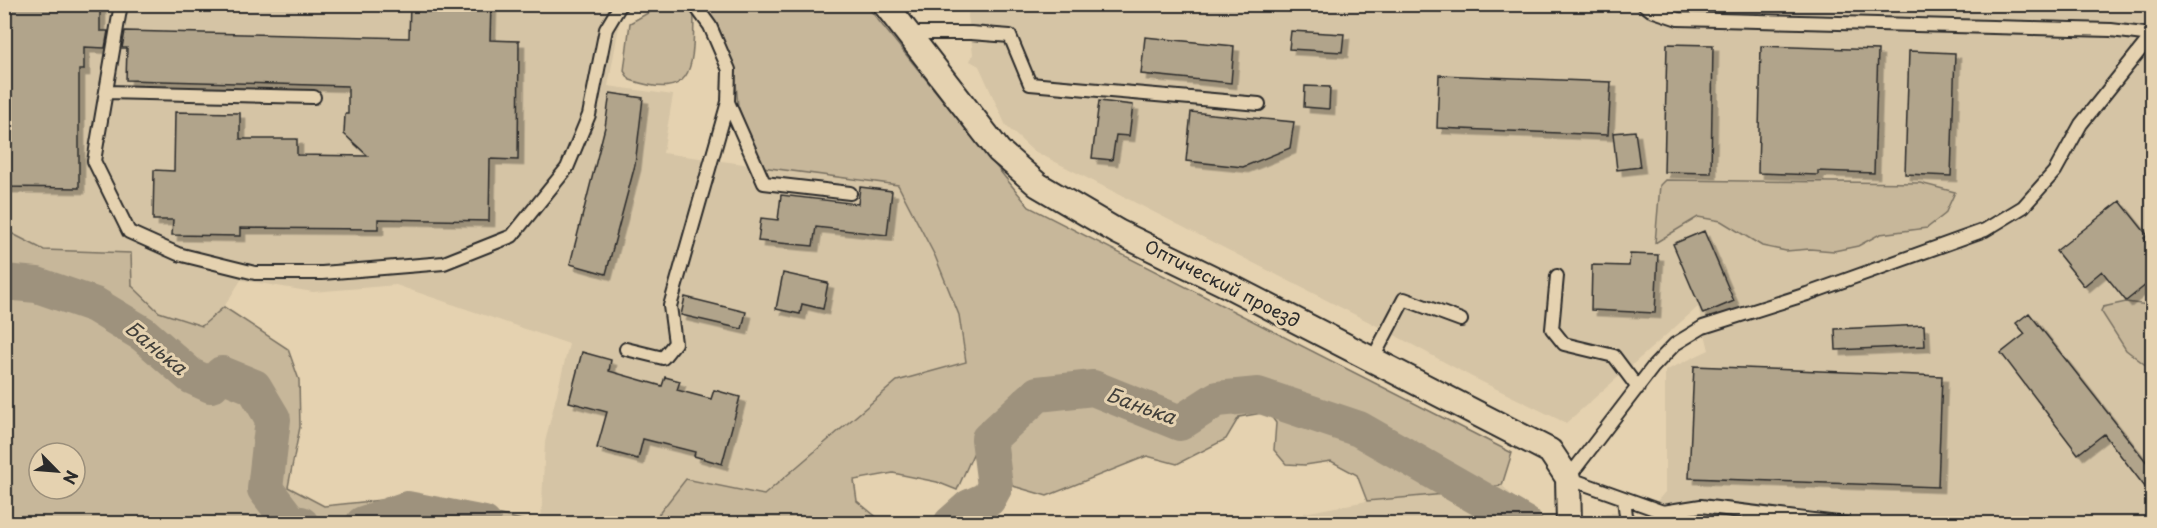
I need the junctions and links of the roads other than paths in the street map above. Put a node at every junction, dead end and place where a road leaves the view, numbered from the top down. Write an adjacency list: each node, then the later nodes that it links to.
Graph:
1 (121, 4): 8 (lane)
2 (621, 4): 8 (lane)
3 (694, 4): 10 (lane)
4 (885, 4): 6 (street, Оптический проезд)
5 (1643, 4): 7 (lane)
6 (907, 33): 11 (lane); 16 (street, Оптический проезд)
7 (2152, 35): 17 (lane)
8 (106, 92): 9 (lane)
9 (314, 97)
10 (728, 102): 12 (lane); 15 (lane)
11 (1259, 104)
12 (850, 193)
13 (1557, 276): 17 (lane)
14 (1461, 321): 16 (lane)
15 (626, 349)
16 (1372, 360): 18 (street, Оптический проезд)
17 (1638, 388): 18 (lane)
18 (1568, 478): 19 (lane); 21 (street)
19 (1624, 499): 20 (lane); 22 (lane)
20 (1666, 518): 23 (lane)
21 (1569, 524)
22 (1627, 524)
23 (1846, 524)

